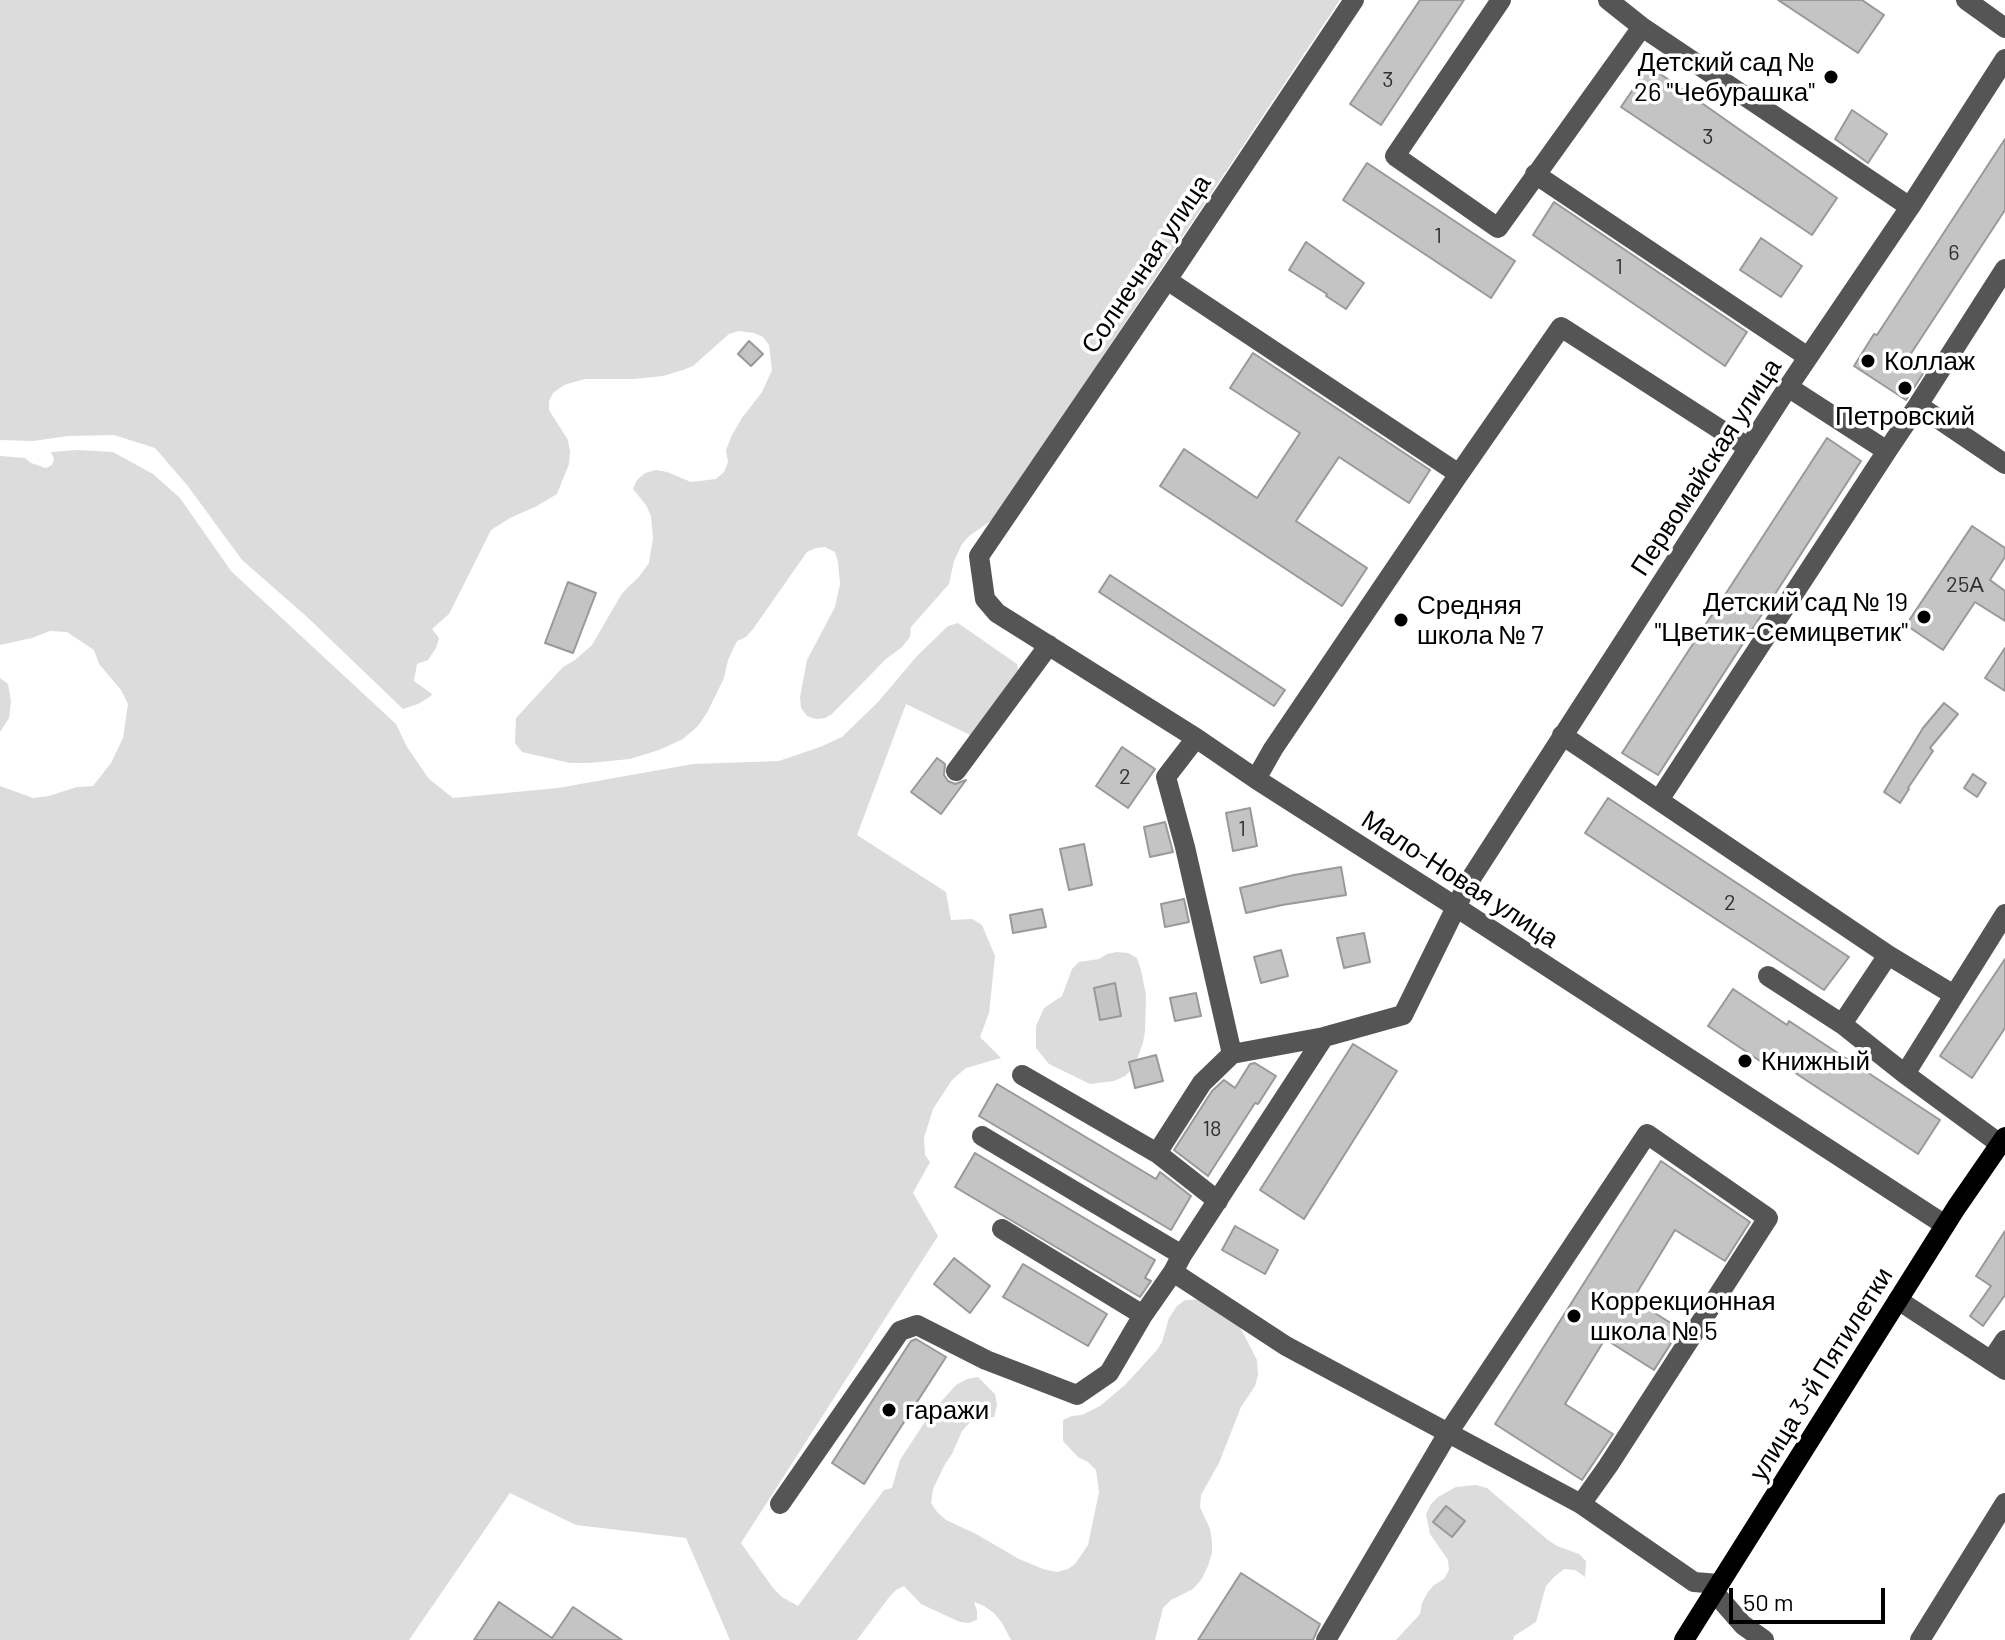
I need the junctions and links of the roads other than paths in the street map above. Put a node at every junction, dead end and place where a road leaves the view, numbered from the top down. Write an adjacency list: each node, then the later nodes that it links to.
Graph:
1 (1354, 0): 11 (street, Солнечная улица)
2 (1501, 0): 8 (street)
3 (1608, 0): 5 (street)
4 (1966, 0): 6 (street)
5 (1642, 27): 8 (street); 9 (street)
6 (2005, 28)
7 (2005, 59): 9 (street, Первомайская улица)
8 (1535, 174): 12 (street)
9 (1910, 207): 12 (street, Первомайская улица)
10 (2005, 269): 14 (street)
11 (1167, 280): 18 (street); 19 (street, Солнечная улица)
12 (1808, 357): 13 (street, Первомайская улица)
13 (1788, 387): 15 (street, Первомайская улица); 16 (street)
14 (1918, 405): 16 (street); 17 (street)
15 (1749, 448): 18 (street); 21 (street, Первомайская улица)
16 (1887, 451): 25 (street)
17 (2005, 464)
18 (1459, 474): 24 (street)
19 (979, 556): 20 (street, Мало-Новая улица)
20 (1049, 645): 22 (street, Мало-Новая улица); 23 (street)
21 (1562, 735): 25 (street); 26 (street, Первомайская улица)
22 (1196, 738): 24 (street, Мало-Новая улица); 33 (street)
23 (956, 771)
24 (1256, 779): 26 (street, Мало-Новая улица)
25 (1659, 800): 28 (street)
26 (1456, 907): 32 (street, Первомайская улица); 40 (street, Мало-Новая улица)
27 (2005, 914): 30 (street)
28 (1888, 955): 30 (street); 31 (street)
29 (1768, 976): 31 (street)
30 (1954, 995): 34 (street)
31 (1842, 1024): 34 (street)
32 (1324, 1037): 33 (street, Первомайская улица); 39 (street)
33 (1232, 1054): 38 (street)
34 (1905, 1074): 37 (street)
35 (1022, 1075): 38 (street)
36 (982, 1136): 42 (street)
37 (2002, 1141): 40 (main road, улица 3-й Пятилетки)
38 (1157, 1153): 39 (street)
39 (1218, 1201): 42 (street)
40 (1945, 1225): 43 (main road, улица 3-й Пятилетки)
41 (1002, 1229): 44 (street)
42 (1177, 1264): 44 (street); 47 (street)
43 (1898, 1300): 46 (street); 51 (main road, улица 3-й Пятилетки)
44 (1143, 1315): 49 (street)
45 (2005, 1340): 46 (street)
46 (1998, 1366)
47 (1448, 1433): 50 (street); 50 (street); 52 (street)
48 (2005, 1503): 55 (street)
49 (780, 1504)
50 (1581, 1504): 51 (street)
51 (1717, 1588): 53 (main road, улица 3-й Пятилетки); 54 (street)
52 (1326, 1640)
53 (1684, 1640)
54 (1764, 1640)
55 (1920, 1640)

